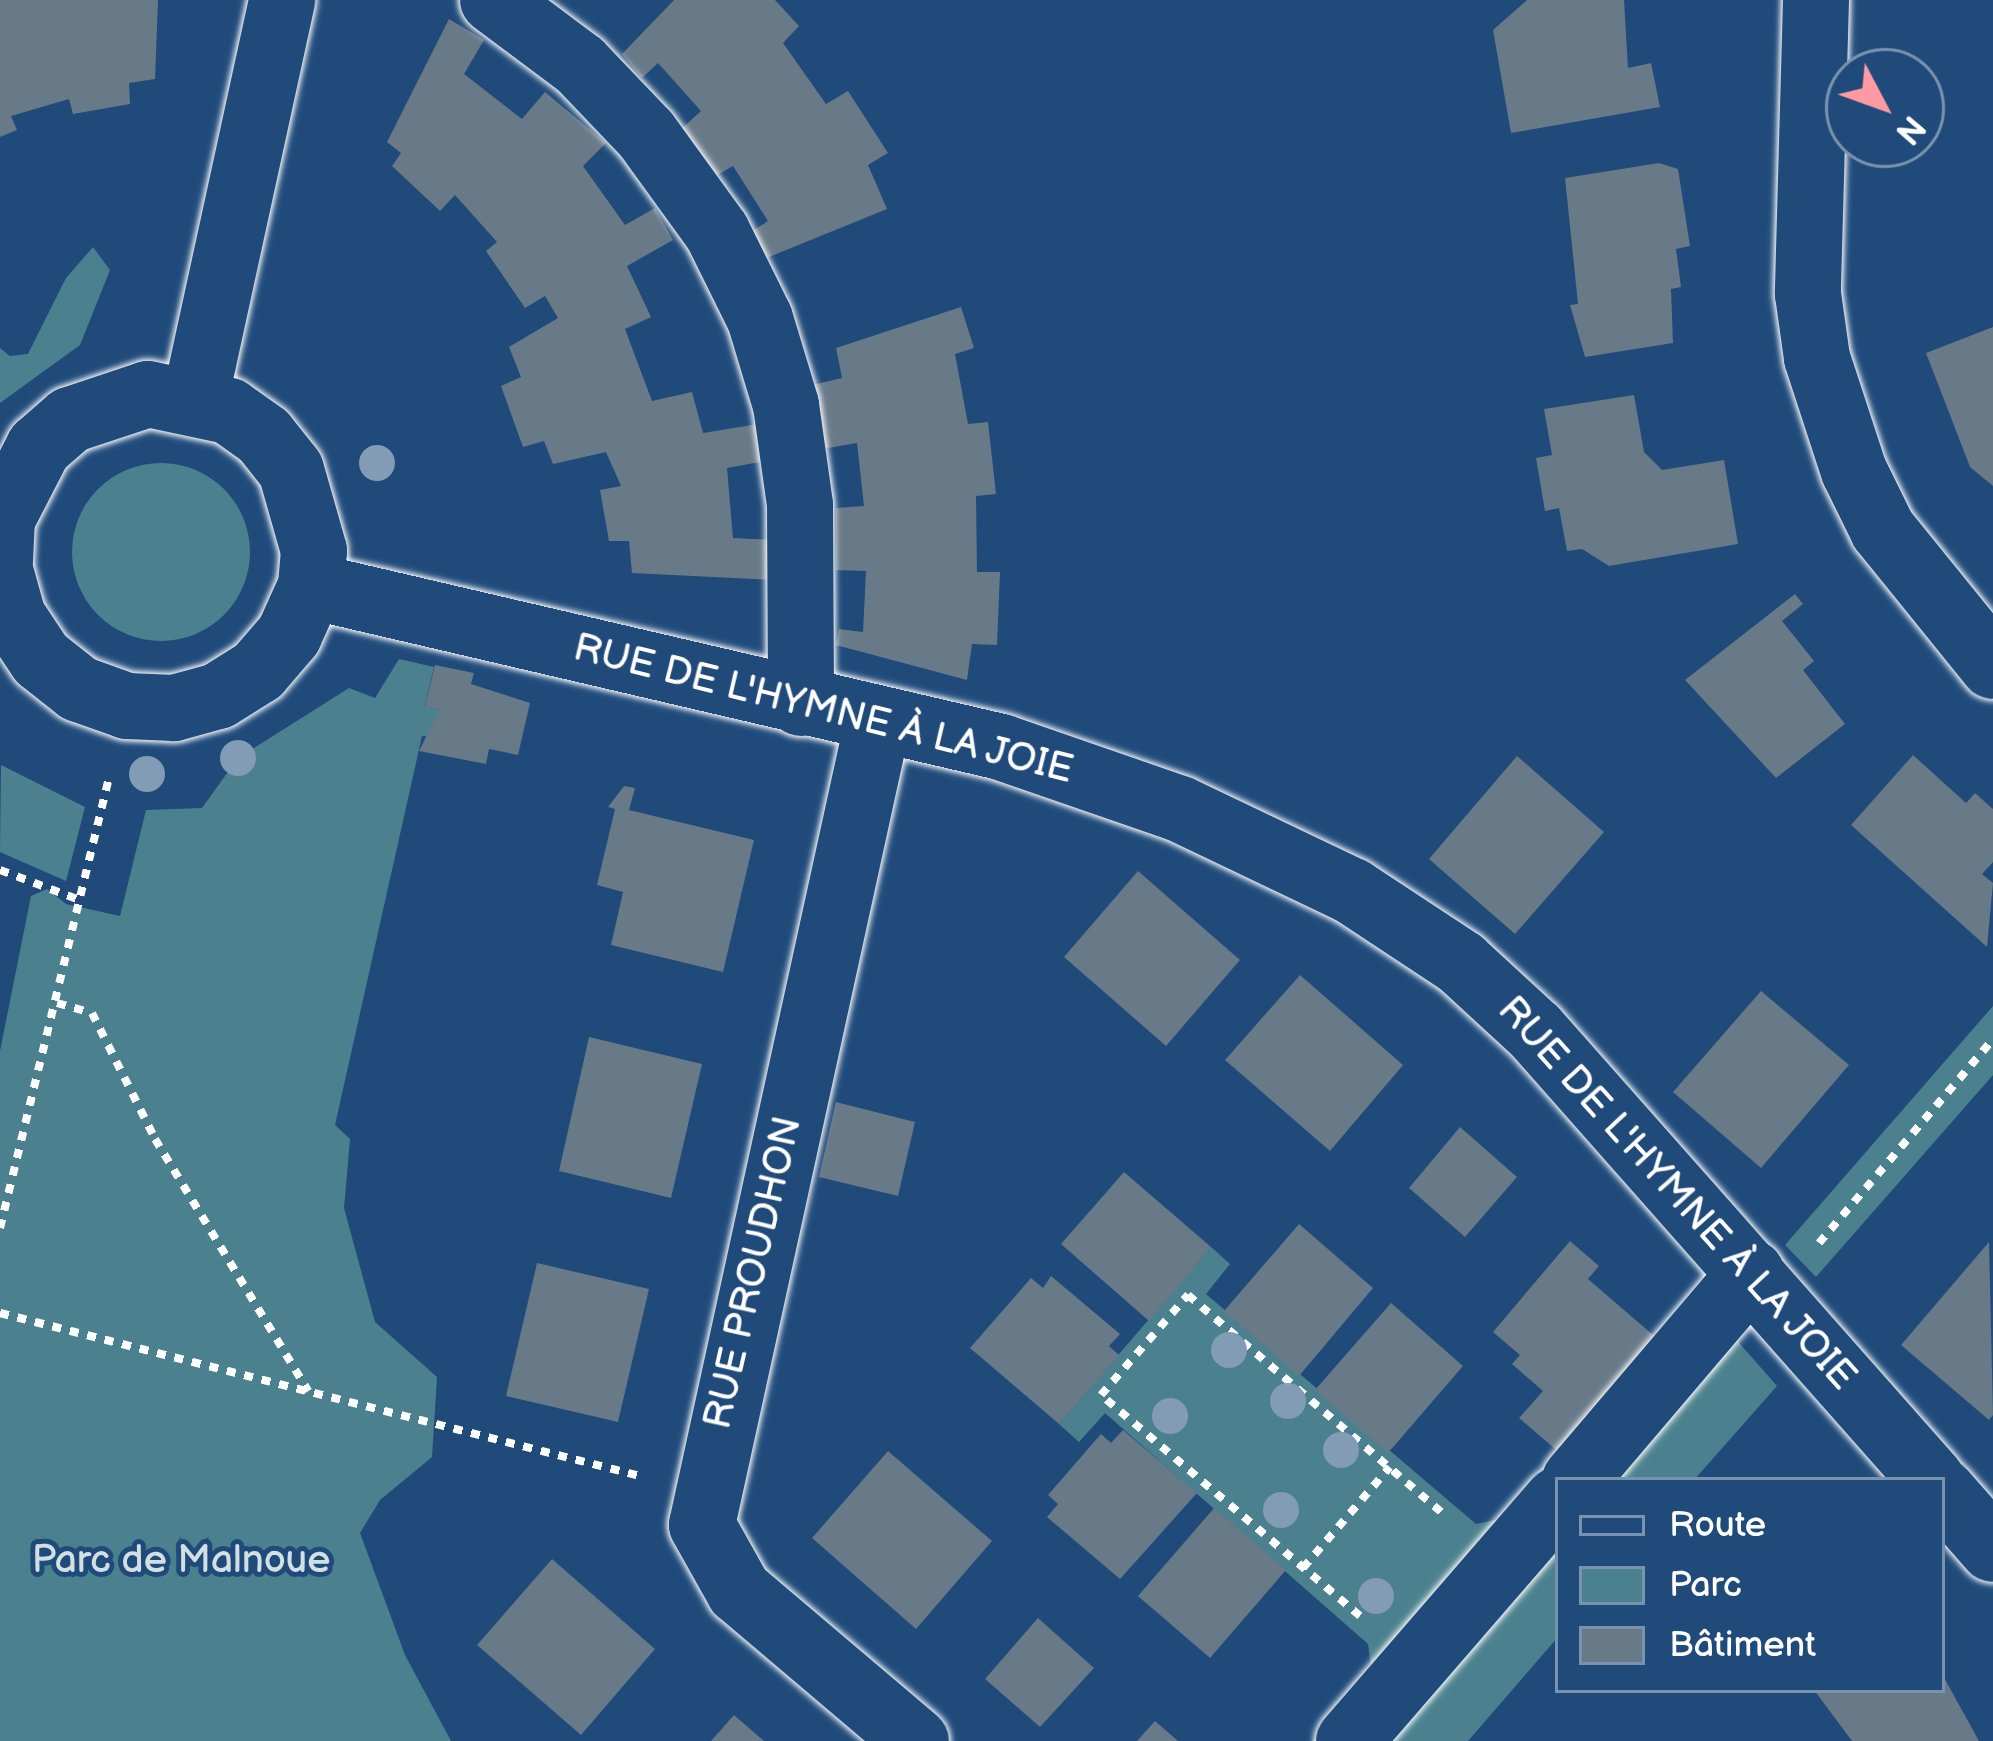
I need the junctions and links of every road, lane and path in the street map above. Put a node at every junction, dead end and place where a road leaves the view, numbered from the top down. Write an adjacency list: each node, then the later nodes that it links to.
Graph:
1 (282, 0): 4 (street)
2 (493, 0): 8 (street)
3 (1816, 0): 7 (street)
4 (195, 400): 5 (street); 6 (street)
5 (1, 542): 9 (street)
6 (311, 586): 8 (street, RUE DE L'HYMNE À LA JOIE); 9 (street)
7 (1993, 666)
8 (801, 703): 10 (street, RUE DE L'HYMNE À LA JOIE)
9 (127, 706): 12 (path)
10 (878, 721): 16 (street, RUE DE L'HYMNE À LA JOIE); 22 (street, RUE PROUDHON)
11 (0, 870): 12 (path)
12 (82, 901): 13 (path)
13 (57, 1003): 15 (path); 18 (path)
14 (1993, 1039): 16 (path)
15 (0, 1228)
16 (1761, 1286): 20 (street); 21 (street, RUE DE L'HYMNE À LA JOIE)
17 (0, 1313): 18 (path)
18 (308, 1391): 22 (path)
19 (1390, 1468): 26 (path); 27 (path); 27 (path)
20 (1578, 1477)
21 (1929, 1477)
22 (705, 1493): 29 (street, RUE PROUDHON)
23 (1945, 1494): 25 (street)
24 (1555, 1503): 26 (street)
25 (1993, 1549)
26 (1503, 1564): 28 (street)
27 (1303, 1568): 28 (path)
28 (1416, 1664): 30 (street)
29 (916, 1741)
30 (1349, 1741)

